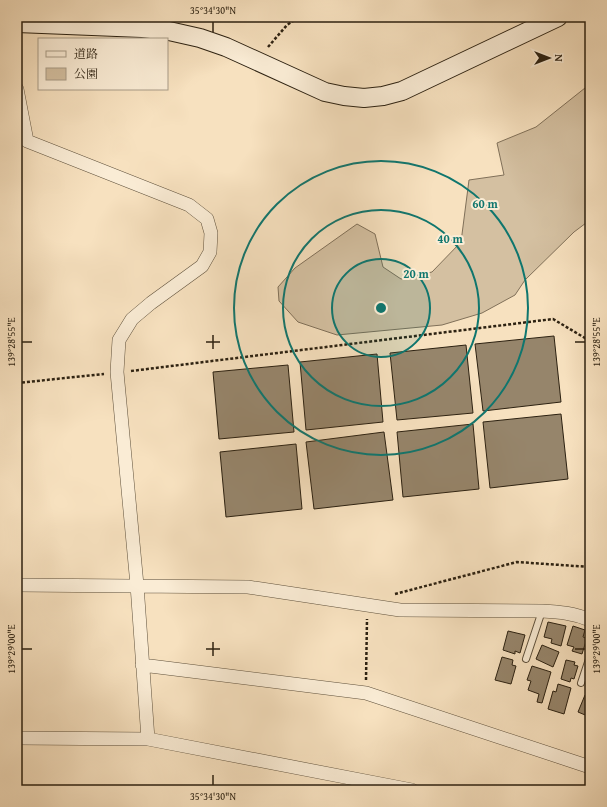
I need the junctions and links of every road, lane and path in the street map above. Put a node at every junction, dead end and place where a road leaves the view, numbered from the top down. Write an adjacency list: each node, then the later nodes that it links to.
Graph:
1 (299, 17): 4 (path)
2 (558, 17): 4 (street)
3 (17, 23): 4 (street)
4 (255, 60)
5 (17, 89): 6 (street)
6 (22, 142): 8 (street)
7 (590, 341): 8 (path)
8 (117, 372): 9 (path); 11 (street)
9 (17, 383)
10 (17, 585): 11 (street)
11 (137, 585): 12 (street); 16 (street)
12 (542, 611): 13 (street); 15 (lane)
13 (590, 620)
14 (590, 656): 17 (lane)
15 (526, 659)
16 (142, 665): 19 (street); 20 (street)
17 (581, 683)
18 (17, 738): 19 (street)
19 (148, 739): 21 (street)
20 (590, 767)
21 (412, 790)

